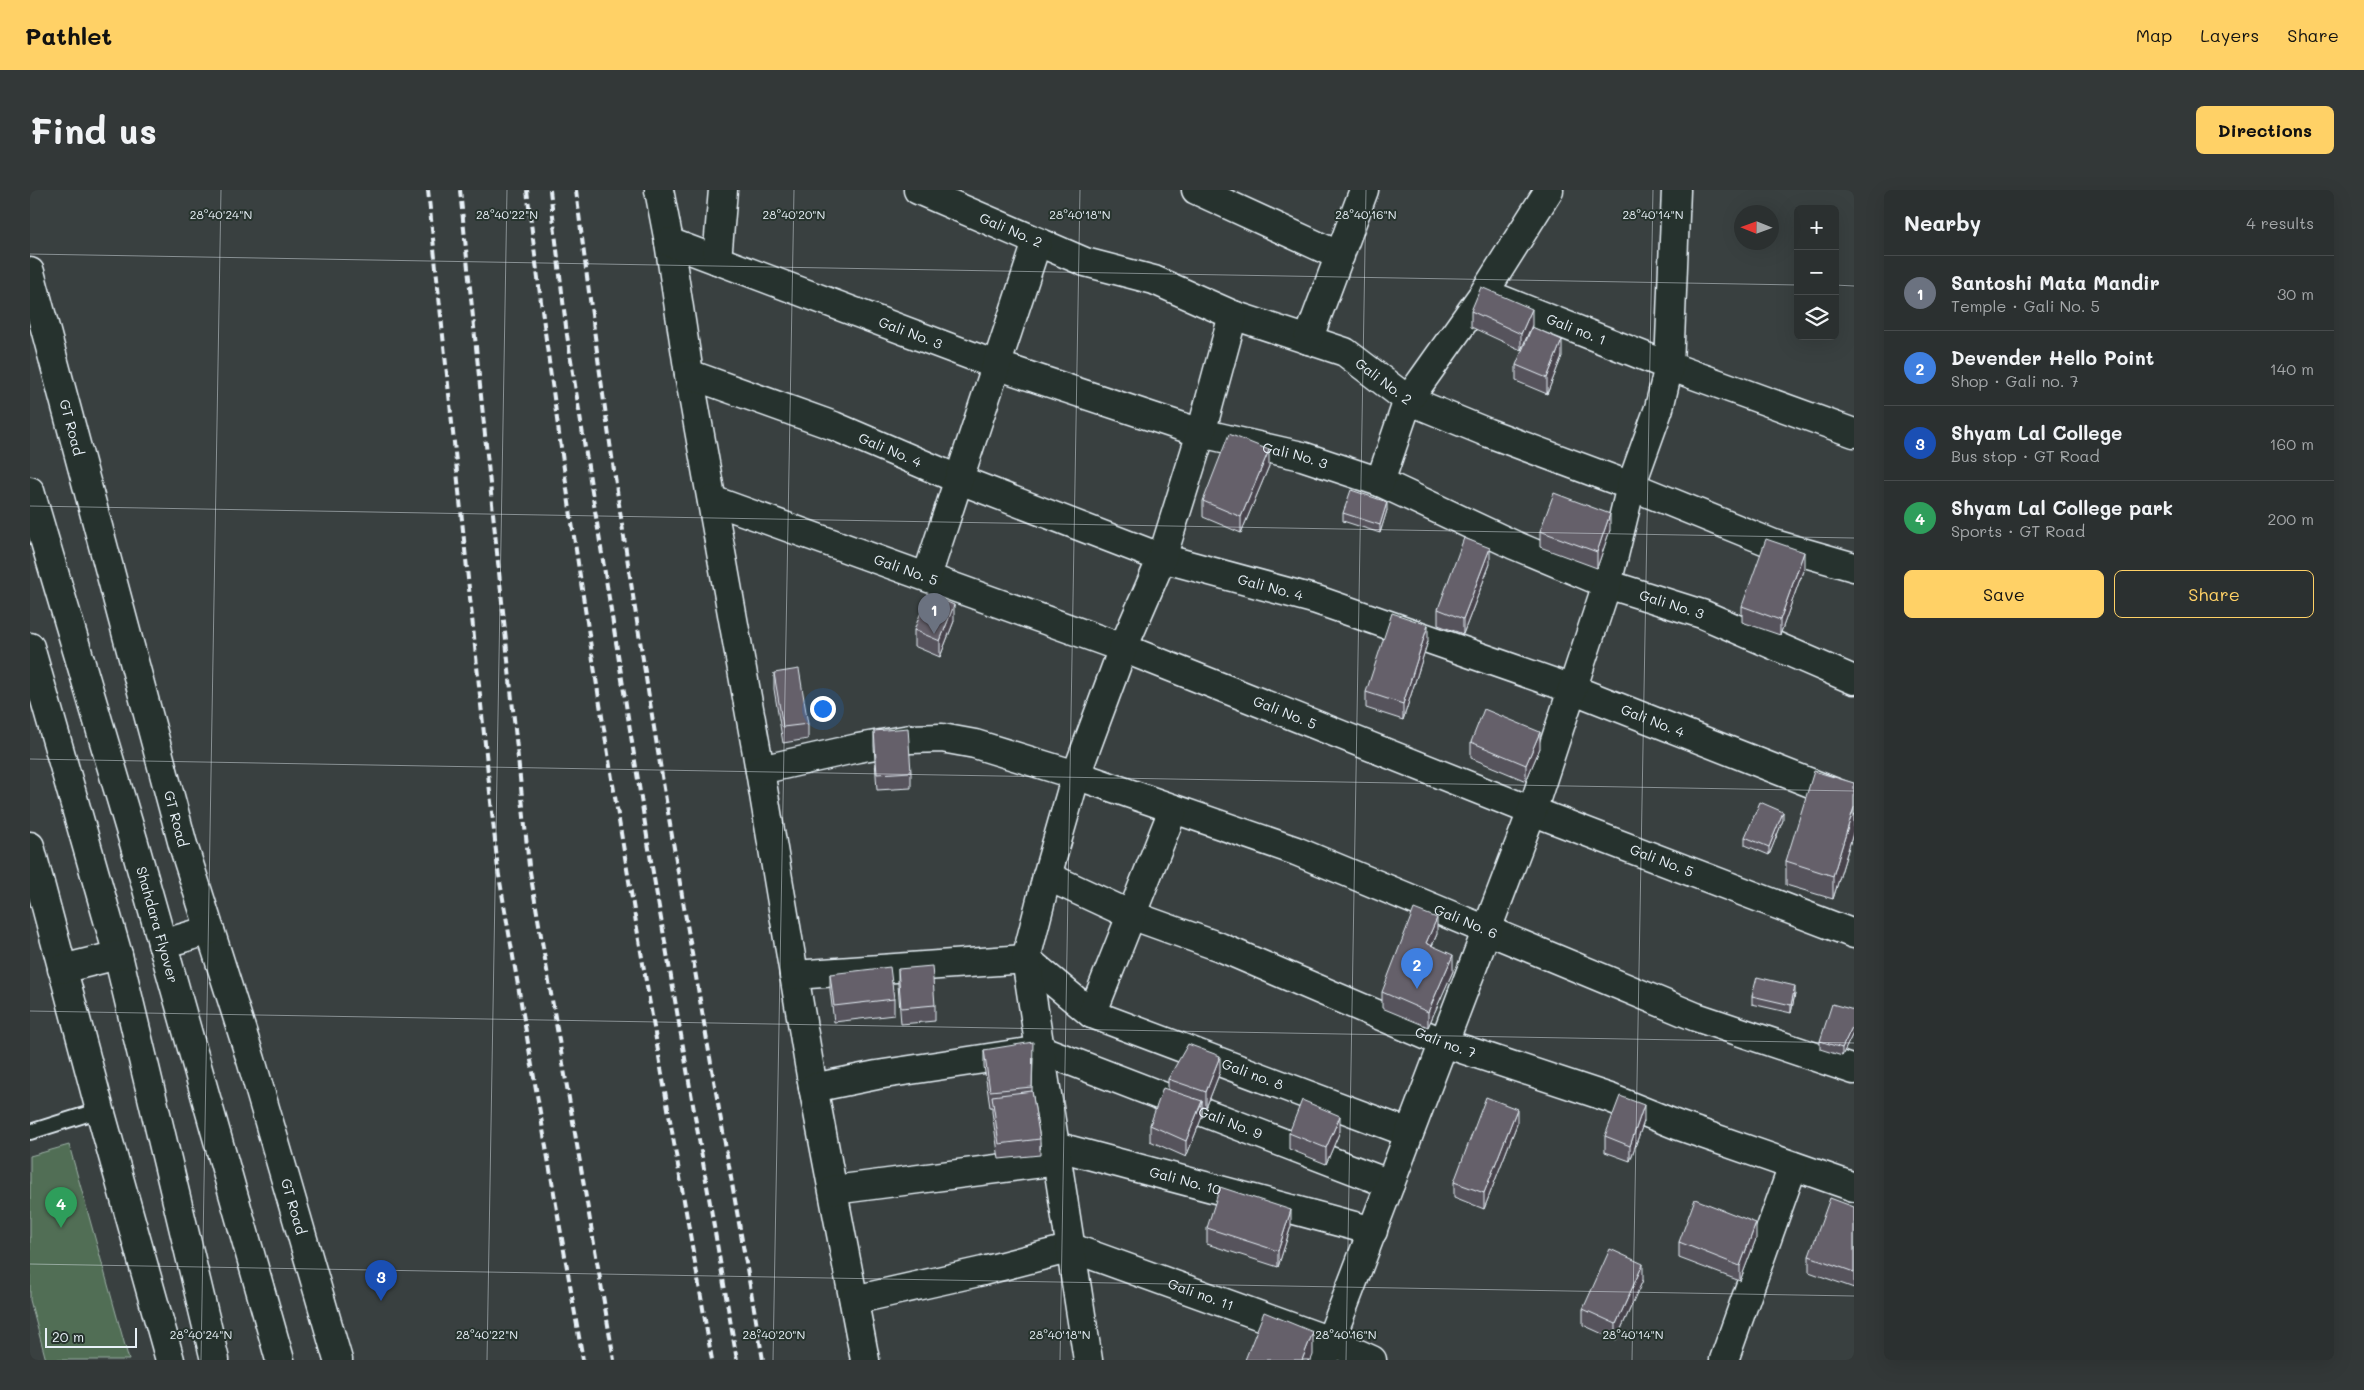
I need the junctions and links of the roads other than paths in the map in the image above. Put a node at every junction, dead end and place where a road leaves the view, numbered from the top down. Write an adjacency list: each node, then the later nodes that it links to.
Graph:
1 (659, 190): 8 (main road)
2 (723, 190): 11 (main road)
3 (918, 190): 9 (main road, Gali No. 2)
4 (1196, 190): 10 (main road)
5 (1364, 190): 10 (main road)
6 (1549, 190): 13 (main road)
7 (1676, 190): 17 (main road)
8 (669, 242): 11 (main road, Gali No. 3); 18 (main road)
9 (1037, 242): 14 (main road, Gali No. 2); 16 (main road)
10 (1340, 256): 15 (main road)
11 (717, 260): 16 (main road, Gali No. 3)
12 (30, 272): 43 (main road, GT Road)
13 (1484, 293): 17 (main road, Gali no. 1); 19 (main road)
14 (1233, 315): 15 (main road, Gali No. 2); 21 (main road)
15 (1308, 340): 19 (main road, Gali No. 2)
16 (996, 365): 21 (main road, Gali No. 3); 22 (main road)
17 (1669, 366): 20 (main road, Gali no. 1); 24 (main road)
18 (689, 374): 22 (main road, Gali No. 4); 26 (main road)
19 (1408, 400): 23 (main road); 24 (main road, Gali No. 2)
20 (1853, 426)
21 (1201, 433): 23 (main road, Gali No. 3); 27 (main road)
22 (960, 480): 27 (main road, Gali No. 4); 29 (main road)
23 (1380, 482): 30 (main road, Gali No. 3)
24 (1631, 486): 28 (main road, Gali No. 2); 30 (main road)
25 (30, 491): 46 (main road, Shahdara Flyover)
26 (712, 500): 29 (main road, Gali No. 5); 35 (main road)
27 (1162, 558): 32 (main road); 34 (main road, Gali No. 4)
28 (1854, 568)
29 (927, 576): 32 (main road, Gali No. 5)
30 (1608, 584): 33 (main road, Gali No. 3); 34 (main road)
31 (30, 647): 47 (main road)
32 (1124, 648): 36 (main road); 39 (main road, Gali No. 5)
33 (1854, 680)
34 (1572, 689): 37 (main road, Gali No. 4); 39 (main road)
35 (760, 770): 36 (main road, Gali No. 6); 50 (main road)
36 (1076, 775): 38 (main road, Gali No. 6); 41 (main road)
37 (1854, 800)
38 (1173, 810): 42 (main road); 44 (main road, Gali No. 6)
39 (1532, 811): 44 (main road); 45 (main road, Gali No. 5)
40 (30, 846): 49 (main road)
41 (1047, 876): 42 (main road, Gali no. 7); 48 (main road)
42 (1131, 915): 51 (main road); 52 (main road, Gali no. 7)
43 (210, 930): 46 (main road); 71 (main road, GT Road)
44 (1486, 931): 52 (main road); 54 (main road, Gali No. 6)
45 (1854, 934)
46 (162, 944): 70 (main road, Shahdara Flyover)
47 (118, 954): 49 (main road); 69 (main road)
48 (1026, 959): 50 (main road); 51 (main road, Gali no. 8); 53 (main road)
49 (62, 969): 56 (main road)
50 (794, 974): 55 (main road)
51 (1092, 1014): 58 (main road, Gali no. 8)
52 (1444, 1043): 58 (main road); 60 (main road, Gali no. 7)
53 (1042, 1050): 55 (main road); 59 (main road); 61 (main road, Gali No. 9)
54 (1854, 1070)
55 (813, 1088): 63 (main road)
56 (100, 1110): 57 (lane); 68 (main road)
57 (30, 1132)
58 (1409, 1134): 61 (main road)
59 (1057, 1154): 63 (main road); 64 (main road, Gali No. 10); 65 (main road)
60 (1793, 1166): 62 (main road, Gali no. 7); 75 (main road)
61 (1390, 1184): 64 (main road)
62 (1854, 1187)
63 (834, 1190): 66 (main road)
64 (1372, 1231): 67 (main road)
65 (1072, 1248): 66 (main road); 67 (main road, Gali no. 11); 73 (main road)
66 (854, 1300): 72 (main road)
67 (1326, 1350): 74 (main road, Gali no. 11)
68 (170, 1360)
69 (215, 1360)
70 (280, 1360)
71 (338, 1360)
72 (865, 1360)
73 (1088, 1360)
74 (1372, 1360)
75 (1724, 1360)

